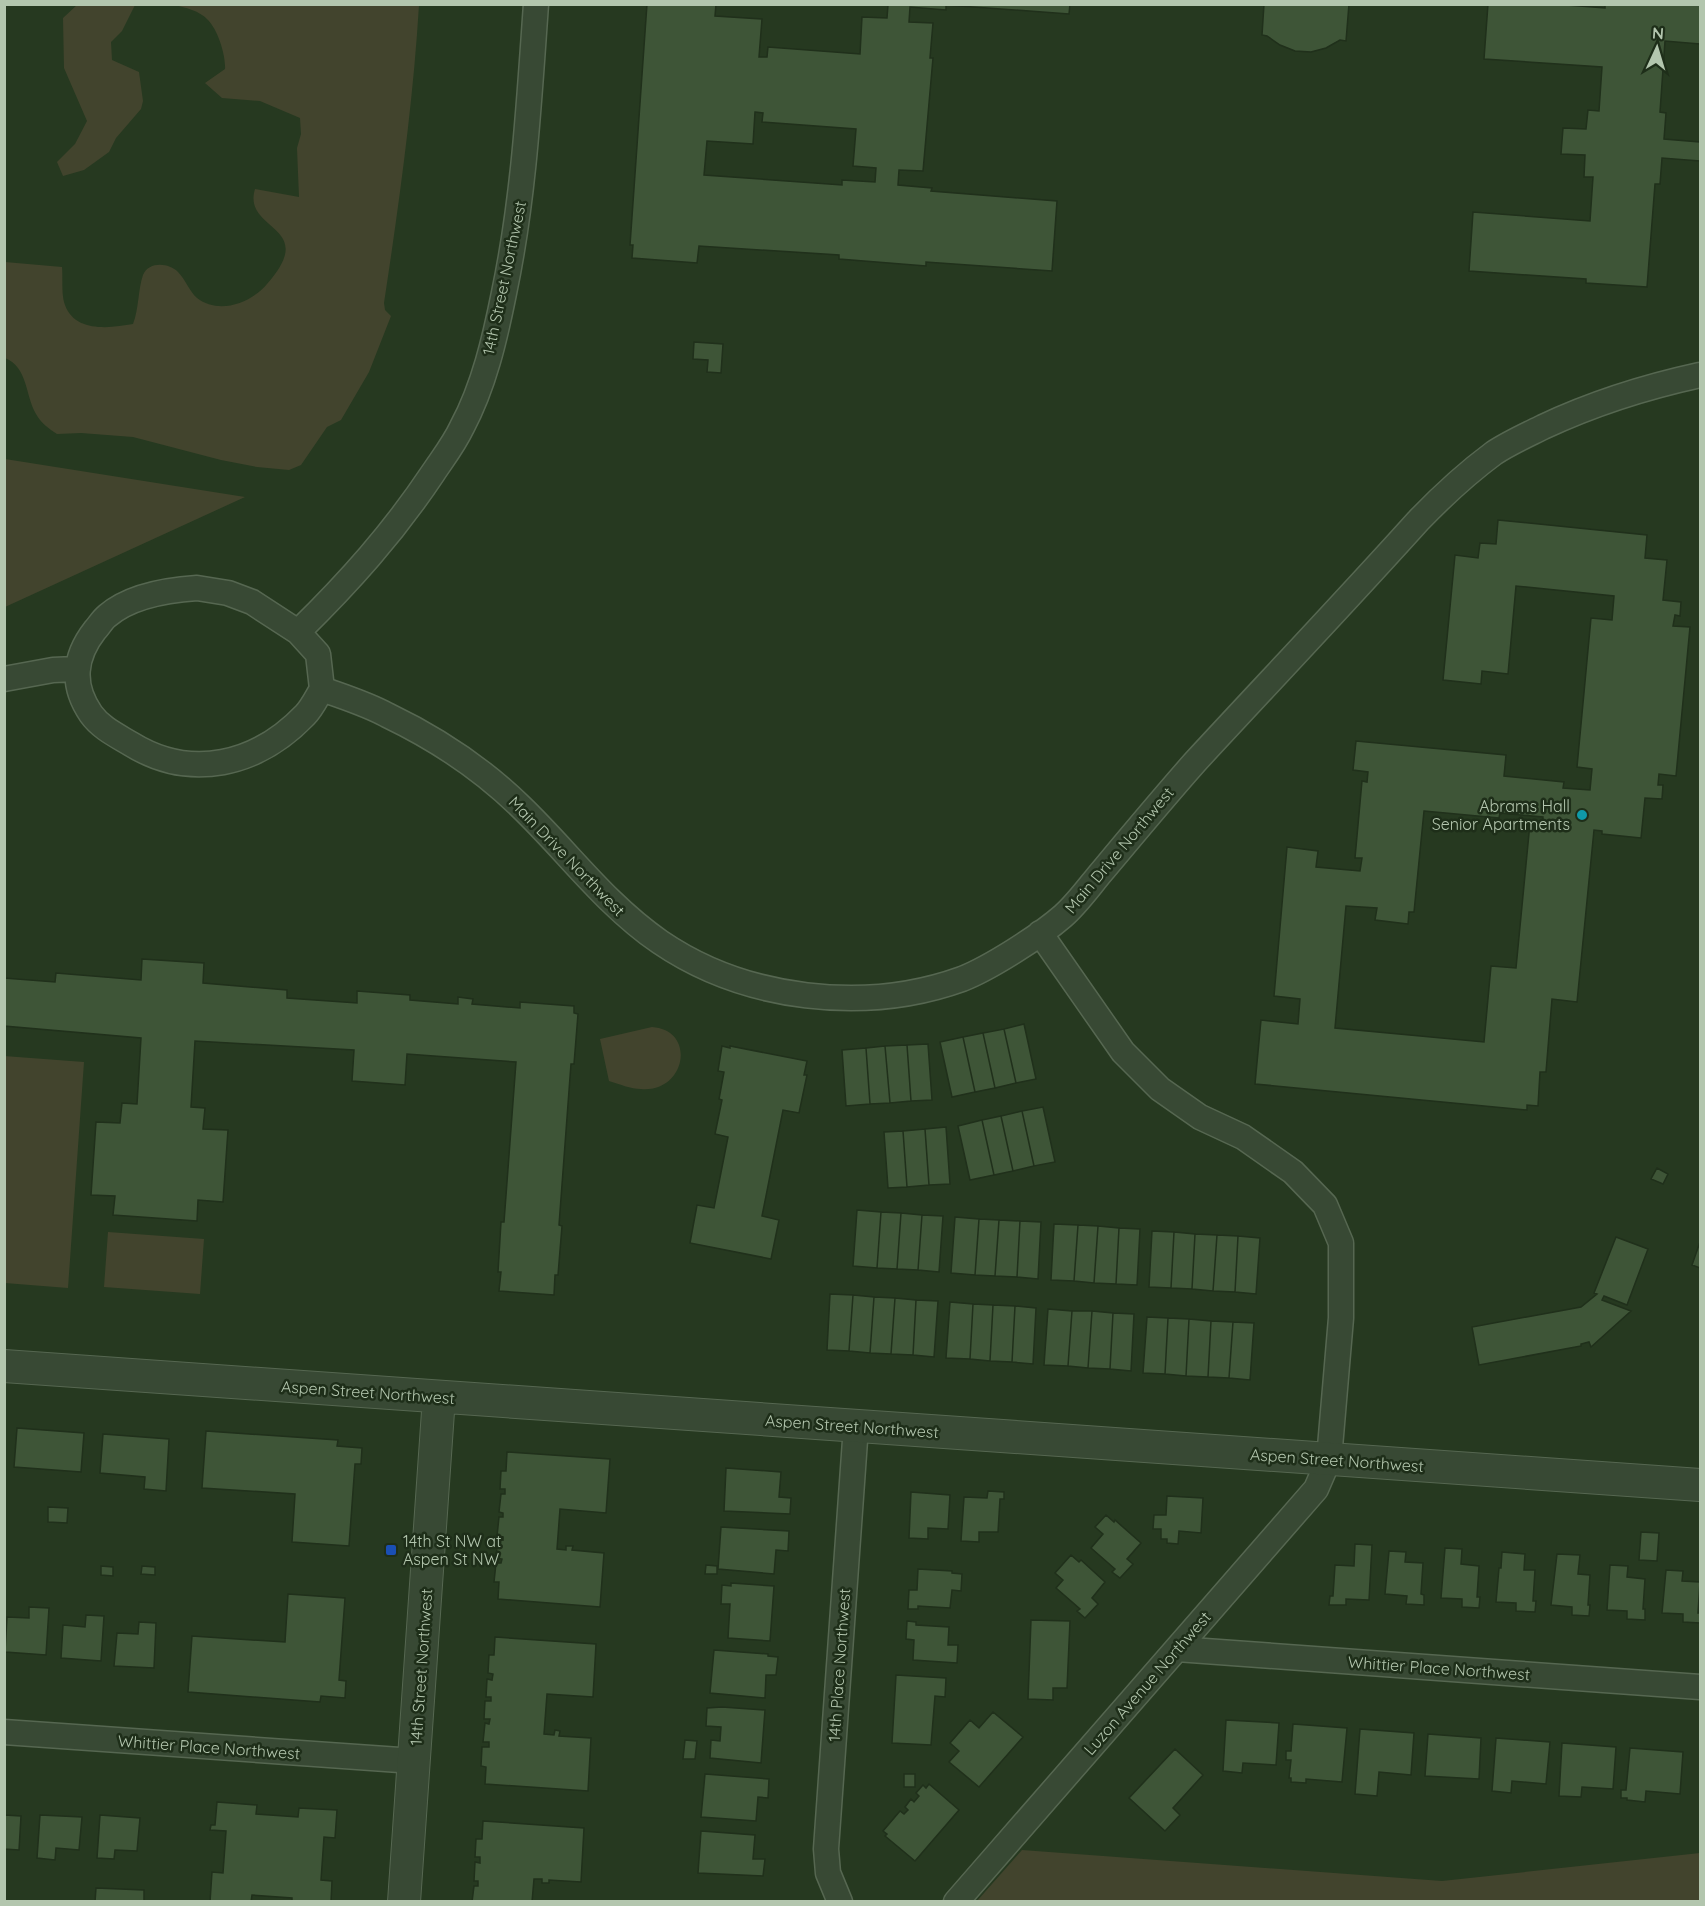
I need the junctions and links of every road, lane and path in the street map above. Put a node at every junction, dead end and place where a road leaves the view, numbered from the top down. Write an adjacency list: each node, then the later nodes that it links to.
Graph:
1 (536, 4): 3 (street, 14th Street Northwest)
2 (1701, 375): 7 (street, Main Drive Northwest)
3 (298, 632): 4 (street); 6 (street)
4 (76, 669): 5 (street); 6 (street)
5 (4, 679)
6 (322, 689): 7 (street, Main Drive Northwest)
7 (1040, 933): 11 (street, Luzon Avenue Northwest)
8 (4, 1366): 9 (street, Aspen Street Northwest)
9 (440, 1397): 10 (street, Aspen Street Northwest); 16 (street, 14th Street Northwest)
10 (855, 1426): 11 (street, Aspen Street Northwest); 18 (street, 14th Place Northwest)
11 (1329, 1459): 12 (street, Aspen Street Northwest); 13 (street, Luzon Avenue Northwest)
12 (1701, 1485)
13 (1177, 1649): 14 (street, Whittier Place Northwest); 19 (street, Luzon Avenue Northwest)
14 (1701, 1687)
15 (4, 1732): 16 (street, Whittier Place Northwest)
16 (414, 1761): 17 (street, 14th Street Northwest)
17 (404, 1902)
18 (840, 1902)
19 (956, 1902)

